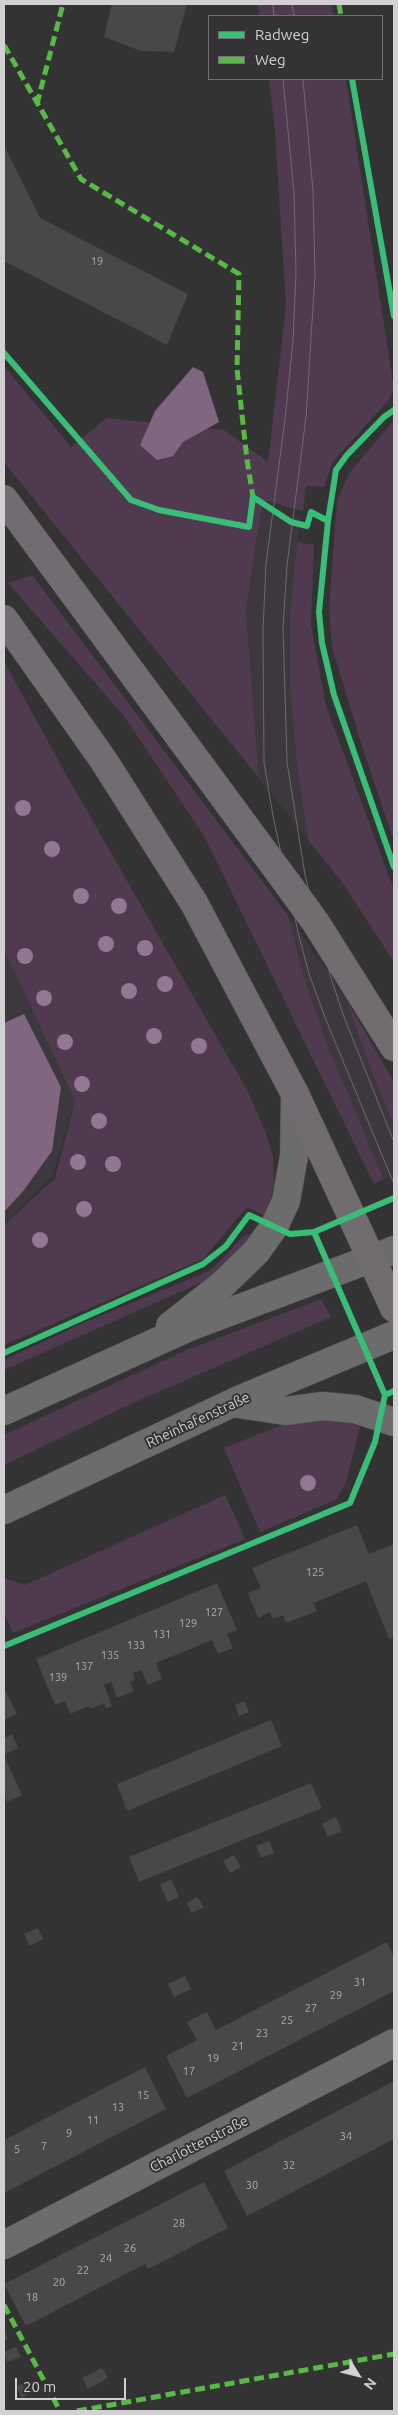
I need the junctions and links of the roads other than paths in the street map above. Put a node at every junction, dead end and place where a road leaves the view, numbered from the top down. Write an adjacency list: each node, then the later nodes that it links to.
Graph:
1 (4, 499): 3 (highway)
2 (4, 619): 5 (highway)
3 (287, 883): 4 (main road)
4 (394, 1047)
5 (295, 1094): 6 (main road); 9 (main road)
6 (382, 1254): 7 (main road); 9 (main road)
7 (394, 1308)
8 (394, 1335): 10 (main road, Rheinhafenstraße)
9 (142, 1348): 11 (main road)
10 (232, 1403): 12 (main road); 13 (main road, Rheinhafenstraße)
11 (4, 1411)
12 (394, 1422)
13 (4, 1510)
14 (394, 2043): 15 (main road, Charlottenstraße)
15 (4, 2245)

